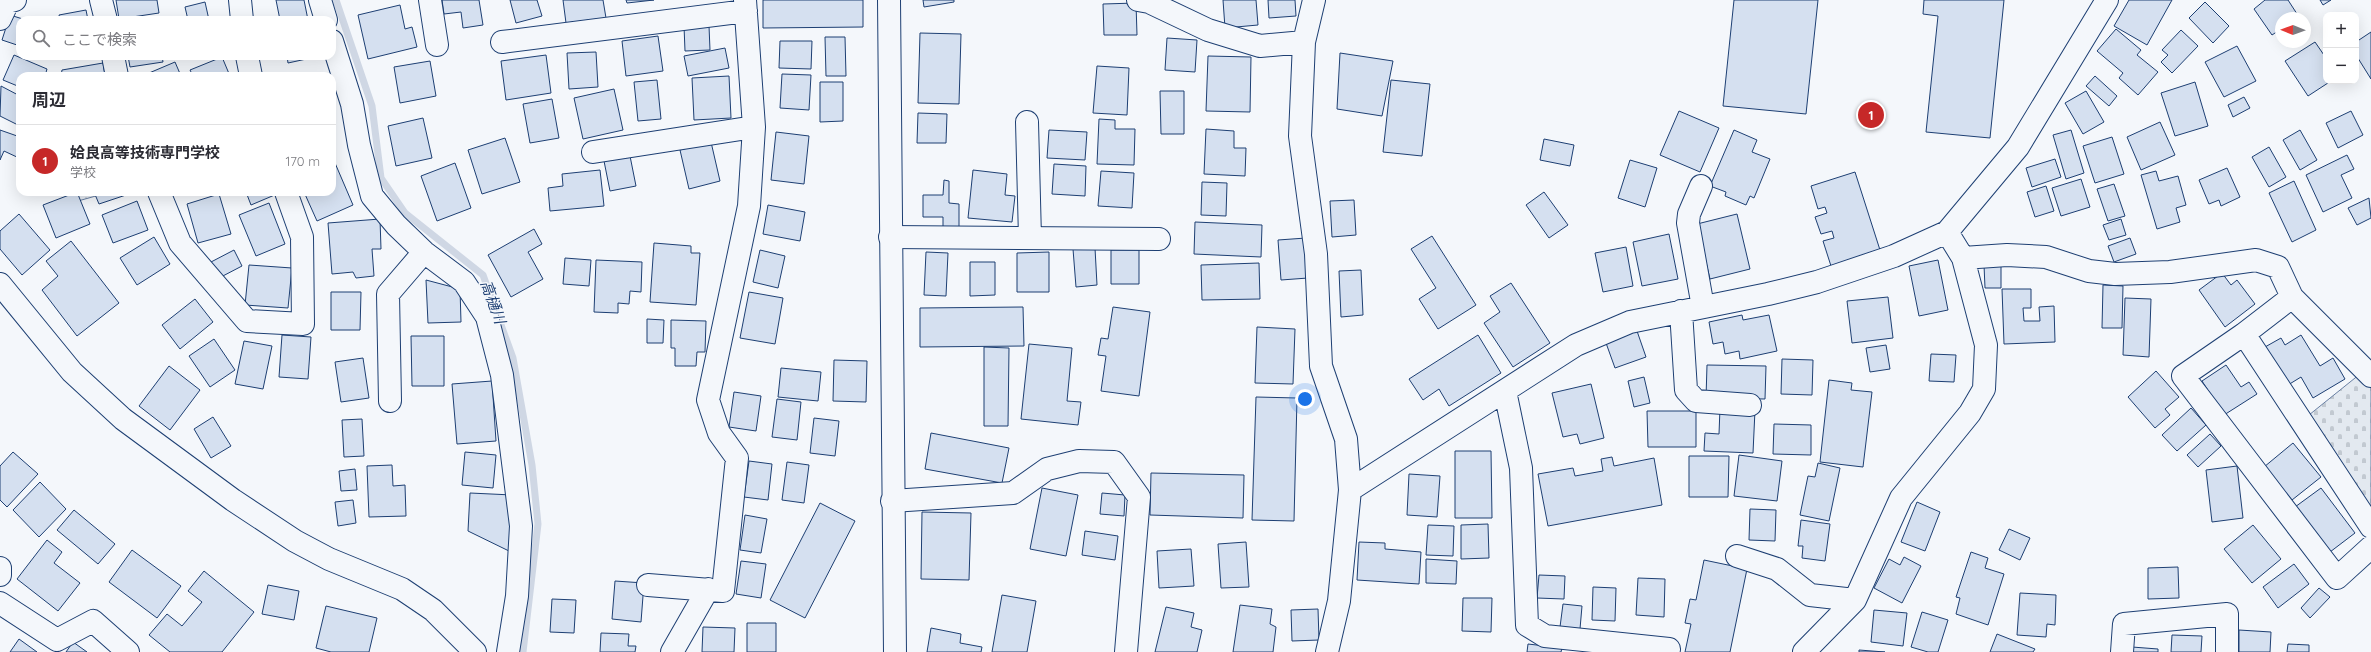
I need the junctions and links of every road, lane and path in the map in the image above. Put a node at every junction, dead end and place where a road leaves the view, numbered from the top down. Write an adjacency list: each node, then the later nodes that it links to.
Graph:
1 (15, 0): 14 (street)
2 (101, 0): 11 (street)
3 (240, 0): 12 (street)
4 (320, 0): 13 (street)
5 (430, 0): 17 (street)
6 (888, 0): 30 (street)
7 (1138, 0): 16 (street)
8 (1314, 0): 16 (street)
9 (2107, 0): 29 (street)
10 (746, 6): 15 (street); 24 (street)
11 (105, 16)
12 (242, 16)
13 (325, 16)
14 (0, 19)
15 (502, 42)
16 (1304, 42): 44 (street)
17 (437, 45)
18 (336, 54): 33 (street)
19 (114, 60): 21 (street)
20 (248, 60): 22 (street)
21 (116, 72)
22 (250, 72)
23 (1027, 122): 31 (street)
24 (754, 127): 25 (street); 52 (street)
25 (593, 152)
26 (1701, 186): 37 (street)
27 (162, 196): 28 (street)
28 (287, 196)
29 (1947, 232): 34 (street); 37 (street)
30 (890, 237): 31 (street); 45 (street)
31 (1030, 238): 32 (street)
32 (1159, 239)
33 (424, 252): 42 (street); 58 (street)
34 (1963, 258): 36 (street); 53 (street)
35 (0, 284): 57 (street)
36 (2292, 297): 39 (street); 40 (street)
37 (1703, 307): 38 (street)
38 (1681, 311): 41 (street); 43 (street)
39 (2244, 334): 46 (street); 47 (street)
40 (2371, 376)
41 (1505, 391): 44 (street); 55 (street)
42 (390, 401)
43 (1750, 405)
44 (1350, 490): 62 (street)
45 (892, 501): 60 (street); 61 (street)
46 (2371, 527)
47 (2371, 547)
48 (1737, 556): 53 (street)
49 (0, 568): 50 (street)
50 (0, 575)
51 (648, 585): 52 (street)
52 (708, 589): 59 (street)
53 (1855, 600): 63 (street)
54 (0, 603): 56 (street)
55 (1669, 649)
56 (128, 652)
57 (475, 652)
58 (508, 652)
59 (672, 652)
60 (895, 652)
61 (1126, 652)
62 (1326, 652)
63 (1804, 652)
64 (2122, 652): 65 (street)
65 (2227, 652)

